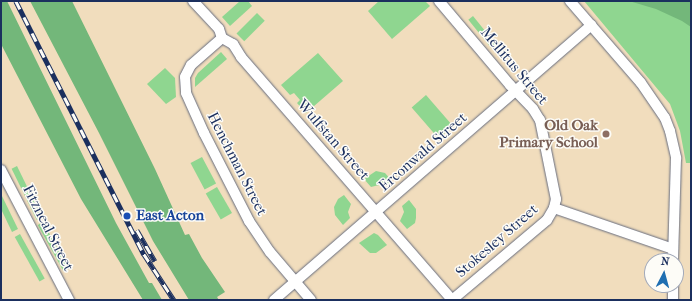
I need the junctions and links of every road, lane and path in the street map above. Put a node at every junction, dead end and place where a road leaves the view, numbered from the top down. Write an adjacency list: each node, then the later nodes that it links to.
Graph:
1 (193, 1): 5 (street, Wulfstan Street)
2 (439, 1): 6 (street, Mellitus Street)
3 (570, 1): 4 (street)
4 (591, 25): 6 (street, Erconwald Street); 10 (street)
5 (222, 38): 9 (street, Wulfstan Street); 12 (street, Henchman Street)
6 (516, 90): 8 (street, Mellitus Street); 9 (street, Erconwald Street)
7 (1, 170): 13 (street, Fitzneal Street)
8 (554, 208): 10 (street, Stokesley Street); 16 (street, Stokesley Street)
9 (377, 211): 12 (street, Erconwald Street); 16 (street, Wulfstan Street)
10 (673, 249): 11 (street)
11 (673, 253)
12 (296, 282): 14 (street, Erconwald Street); 15 (street, Henchman Street)
13 (69, 300)
14 (274, 300)
15 (311, 300)
16 (452, 300)

